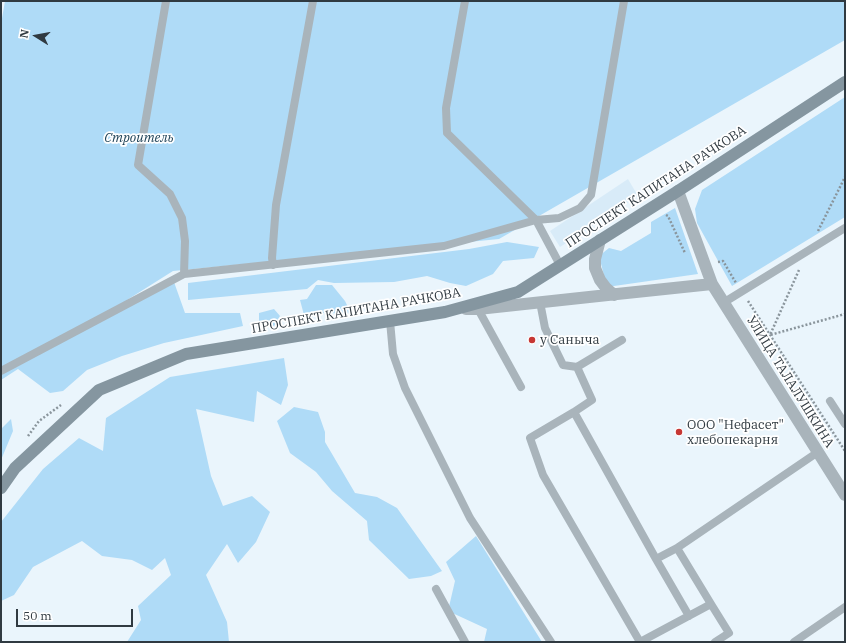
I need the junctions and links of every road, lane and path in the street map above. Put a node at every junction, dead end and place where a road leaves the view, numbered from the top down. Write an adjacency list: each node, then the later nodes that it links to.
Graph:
1 (166, 1): 14 (lane)
2 (313, 1): 12 (lane)
3 (465, 1): 8 (lane)
4 (624, 1): 8 (lane)
5 (845, 82): 7 (street, ПРОСПЕКТ КАПИТАНА РАЧКОВА)
6 (845, 177): 11 (path)
7 (678, 191): 10 (street, ПРОСПЕКТ КАПИТАНА РАЧКОВА); 15 (street, УЛИЦА ТАЛАЛУШКИНА)
8 (536, 220): 12 (lane); 13 (lane)
9 (845, 228): 11 (lane)
10 (600, 240): 13 (street, ПРОСПЕКТ КАПИТАНА РАЧКОВА); 16 (street)
11 (808, 250): 18 (lane); 21 (path)
12 (273, 265): 14 (lane)
13 (560, 265): 19 (street, ПРОСПЕКТ КАПИТАНА РАЧКОВА)
14 (184, 274): 25 (lane)
15 (712, 284): 16 (street); 18 (street, УЛИЦА ТАЛАЛУШКИНА)
16 (614, 295): 17 (street)
17 (540, 302): 20 (street); 24 (lane)
18 (723, 303): 32 (street, УЛИЦА ТАЛАЛУШКИНА)
19 (455, 309): 20 (street); 22 (street, ПРОСПЕКТ КАПИТАНА РАЧКОВА)
20 (478, 309): 26 (lane)
21 (845, 314)
22 (390, 321): 33 (street, ПРОСПЕКТ КАПИТАНА РАЧКОВА); 43 (lane)
23 (622, 340): 24 (lane)
24 (577, 367): 29 (lane)
25 (1, 370)
26 (521, 387)
27 (830, 401): 30 (lane)
28 (62, 404): 31 (path)
29 (574, 412): 36 (lane); 40 (lane)
30 (845, 424)
31 (25, 439)
32 (818, 452): 34 (street, УЛИЦА ТАЛАЛУШКИНА); 35 (lane)
33 (1, 488)
34 (845, 495)
35 (677, 548): 36 (lane); 38 (lane)
36 (656, 559): 40 (lane)
37 (436, 589): 42 (lane)
38 (711, 604): 40 (lane); 44 (lane)
39 (845, 607): 41 (lane)
40 (689, 616)
41 (799, 640)
42 (465, 642)
43 (551, 642)
44 (715, 642)

